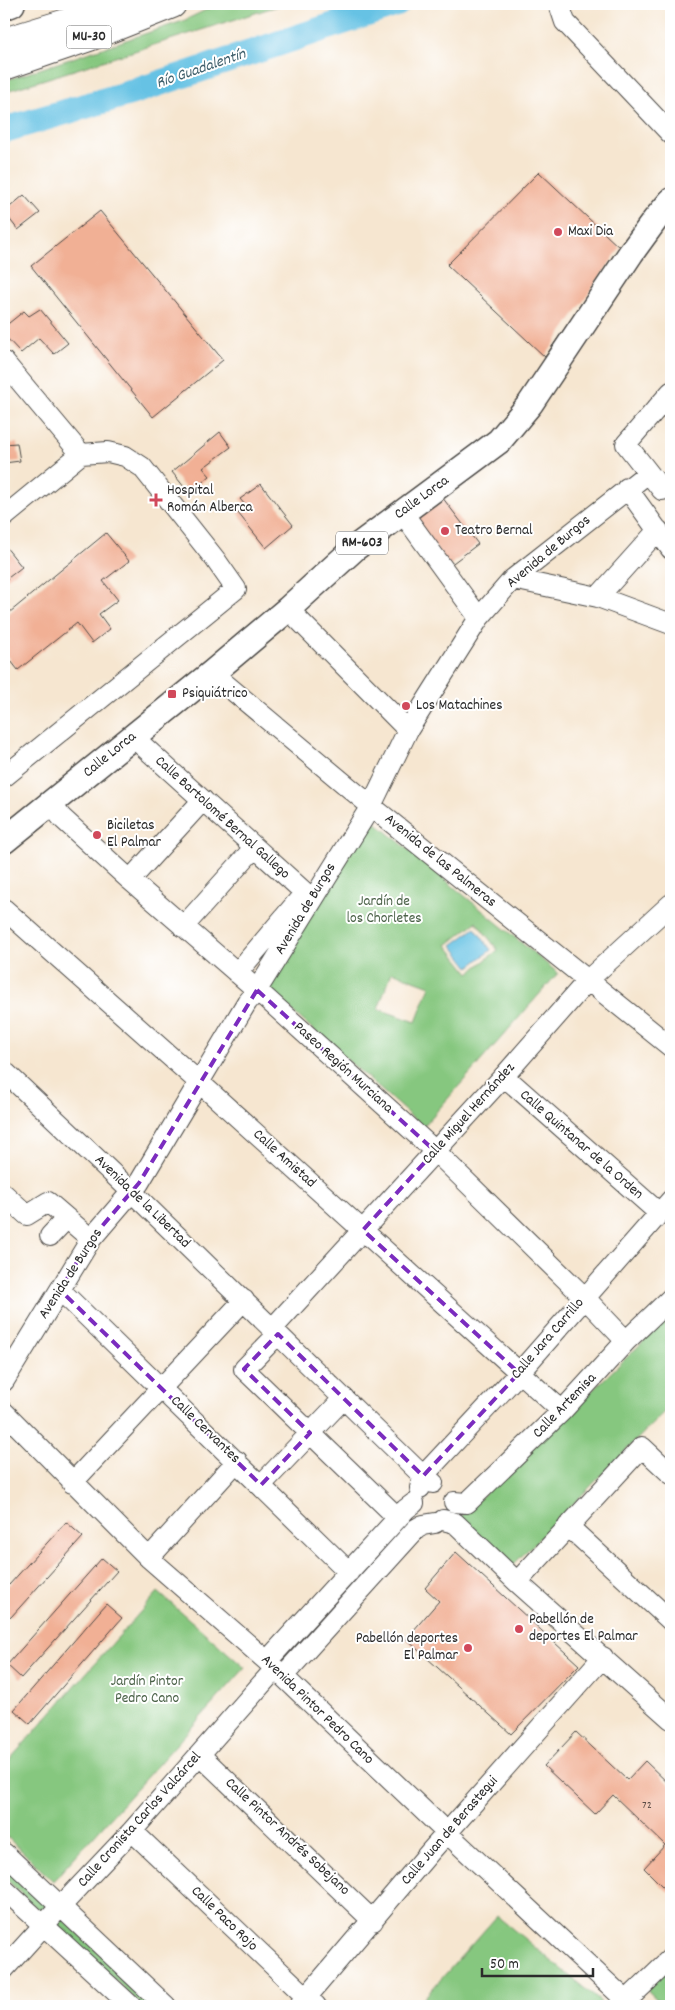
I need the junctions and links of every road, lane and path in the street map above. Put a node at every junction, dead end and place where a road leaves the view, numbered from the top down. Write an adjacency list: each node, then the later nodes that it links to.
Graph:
1 (12, 4): 5 (main road)
2 (119, 4): 6 (highway, MU-30)
3 (172, 4): 7 (highway, MU-30)
4 (559, 4): 8 (street)
5 (4, 7)
6 (4, 42)
7 (4, 66)
8 (671, 134)
9 (671, 201): 17 (main road, Calle Lorca / RM-603)
10 (4, 362): 12 (street)
11 (671, 392): 13 (street)
12 (81, 454): 18 (street); 29 (street)
13 (648, 473): 14 (street); 15 (street, Avenida de Burgos)
14 (666, 486): 16 (street)
15 (627, 488): 16 (street); 21 (street, Avenida de Burgos)
16 (641, 506): 19 (street)
17 (402, 512): 23 (main road, Calle Lorca / RM-603); 24 (street)
18 (4, 517)
19 (658, 530): 20 (street); 22 (street)
20 (671, 549)
21 (513, 579): 22 (street); 24 (street, Avenida de Burgos)
22 (598, 597): 25 (street)
23 (288, 609): 26 (main road, Calle Lorca / RM-603); 27 (street)
24 (479, 618): 27 (street, Avenida de Burgos)
25 (671, 624)
26 (212, 673): 28 (main road, Calle Lorca / RM-603); 32 (street, Avenida de las Palmeras)
27 (408, 730): 32 (street, Avenida de Burgos)
28 (133, 737): 30 (street, Calle Bartolomé Bernal Gallego); 31 (main road, Calle Lorca / RM-603)
29 (4, 777)
30 (203, 800): 34 (street, Calle Bartolomé Bernal Gallego); 35 (street)
31 (50, 804): 33 (main road, Calle Lorca / RM-603); 35 (street, Paseo Región Murciana)
32 (370, 806): 36 (street, Avenida de Burgos); 41 (street, Avenida de las Palmeras)
33 (4, 841)
34 (254, 848): 36 (street, Calle Bartolomé Bernal Gallego); 39 (street)
35 (130, 880): 39 (street, Paseo Región Murciana)
36 (308, 896): 40 (street); 42 (street, Avenida de Burgos)
37 (671, 904): 41 (street, Calle Miguel Hernández)
38 (4, 909): 46 (street, Calle Amistad)
39 (183, 927): 40 (street, Paseo Región Murciana)
40 (237, 974): 42 (street, Paseo Región Murciana)
41 (589, 979): 43 (street, Avenida de las Palmeras); 45 (street, Calle Miguel Hernández)
42 (258, 990): 46 (street, Avenida de Burgos); 47 (street, Paseo Región Murciana)
43 (671, 1047)
44 (4, 1071): 48 (street, Avenida de la Libertad)
45 (504, 1076): 47 (street, Calle Miguel Hernández); 50 (street, Calle Quintanar de la Orden)
46 (200, 1083): 48 (street, Avenida de Burgos); 52 (street, Calle Amistad)
47 (435, 1152): 52 (street, Calle Miguel Hernández); 56 (street, Paseo Región Murciana)
48 (131, 1191): 54 (street, Avenida de Burgos); 58 (street, Avenida de la Libertad)
49 (4, 1194): 51 (street)
50 (665, 1207): 56 (street, Calle Jara Carrillo)
51 (66, 1219): 53 (street); 54 (street)
52 (363, 1230): 59 (street, Calle Miguel Hernández); 61 (street, Calle Amistad)
53 (50, 1236)
54 (91, 1239): 55 (street, Avenida de Burgos)
55 (60, 1290): 62 (street, Avenida de Burgos); 63 (street, Calle Cervantes)
56 (585, 1298): 60 (street, Paseo Región Murciana); 61 (street, Calle Jara Carrillo)
57 (671, 1298): 60 (street, Calle Artemisa)
58 (244, 1300): 59 (street, Avenida de la Libertad); 63 (street)
59 (275, 1331): 64 (street, Avenida de la Libertad); 67 (street)
60 (626, 1341): 65 (street, Calle Artemisa)
61 (519, 1372): 65 (street, Calle Amistad); 72 (street, Calle Jara Carrillo)
62 (4, 1382)
63 (162, 1389): 68 (street, Calle Cervantes); 70 (street)
64 (344, 1398): 67 (street); 72 (street, Avenida de la Libertad)
65 (562, 1410): 73 (street, Calle Artemisa)
66 (4, 1412): 70 (street, Avenida Pintor Pedro Cano)
67 (310, 1433): 71 (street); 74 (street)
68 (237, 1461): 71 (street, Calle Cervantes); 76 (street)
69 (671, 1474): 75 (street)
70 (72, 1483): 76 (street, Avenida Pintor Pedro Cano)
71 (261, 1485): 77 (street, Calle Cervantes)
72 (422, 1488): 73 (street); 73 (street); 74 (street, Calle Cronista Carlos Valcárcel)
73 (448, 1516): 78 (street); 81 (street, Calle Cronista Carlos Valcárcel)
74 (398, 1518): 77 (street, Calle Cronista Carlos Valcárcel)
75 (568, 1526): 78 (street); 79 (street)
76 (149, 1558): 81 (street, Avenida Pintor Pedro Cano)
77 (348, 1572): 81 (street, Calle Cronista Carlos Valcárcel)
78 (517, 1582): 80 (street)
79 (671, 1621)
80 (603, 1657): 82 (street); 85 (street, Calle Juan de Berastegui)
81 (275, 1669): 83 (street, Calle Cronista Carlos Valcárcel); 85 (street, Avenida Pintor Pedro Cano)
82 (671, 1720)
83 (200, 1755): 84 (street, Calle Cronista Carlos Valcárcel); 89 (street, Calle Pintor Andrés Sobejano)
84 (132, 1831): 88 (street, Calle Cronista Carlos Valcárcel); 93 (street, Calle Paco Rojo)
85 (446, 1833): 89 (street, Calle Juan de Berastegui); 94 (street, Avenida Pintor Pedro Cano)
86 (4, 1853): 88 (street)
87 (4, 1889): 90 (street)
88 (60, 1906): 90 (street, Calle Cronista Carlos Valcárcel); 96 (street)
89 (373, 1921): 93 (street, Calle Juan de Berastegui)
90 (43, 1925): 92 (street, Calle Cronista Carlos Valcárcel); 95 (street)
91 (671, 1958): 94 (street)
92 (4, 1969)
93 (307, 2003)
94 (626, 2004)
95 (131, 2006)
96 (166, 2006)

